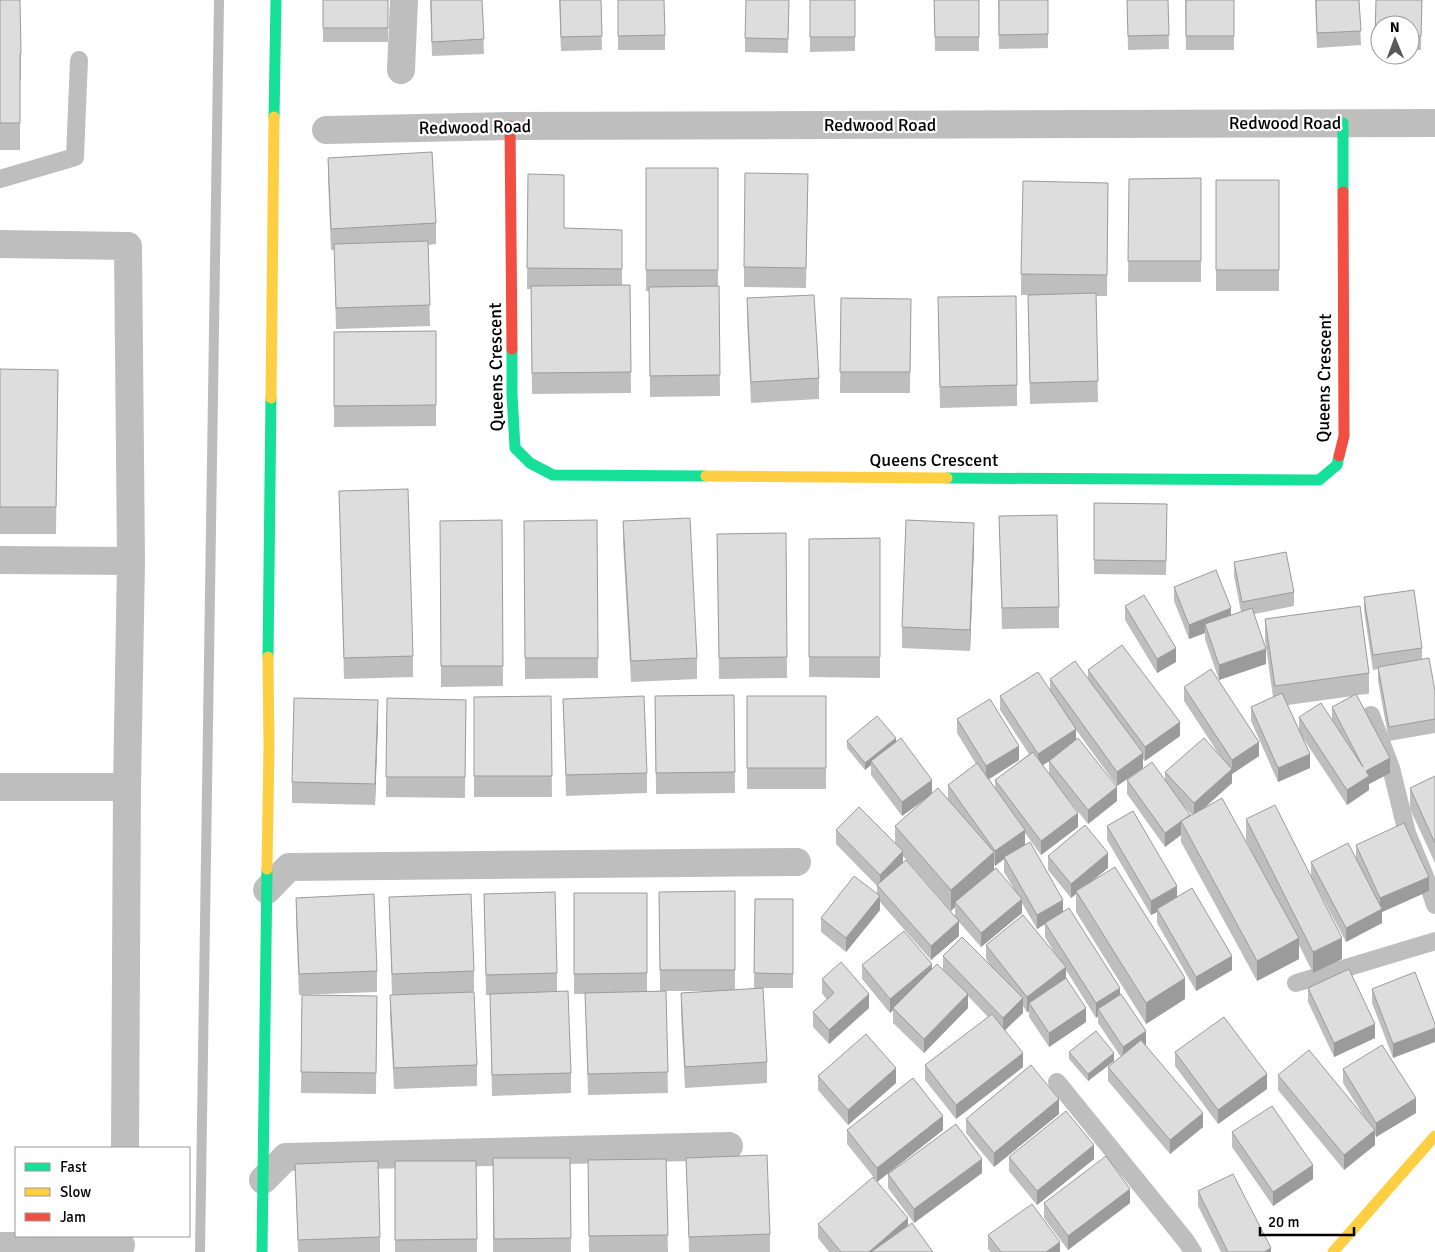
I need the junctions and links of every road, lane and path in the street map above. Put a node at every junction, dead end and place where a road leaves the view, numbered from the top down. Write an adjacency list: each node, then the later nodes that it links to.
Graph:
1 (276, 0): 17 (street)
2 (404, 0): 4 (street)
3 (79, 60): 9 (lane)
4 (401, 70)
5 (1343, 123): 6 (street, Redwood Road); 7 (street, Redwood Road); 7 (street, Queens Crescent)
6 (1435, 123)
7 (510, 126): 8 (street, Redwood Road)
8 (326, 130)
9 (0, 179)
10 (0, 244): 12 (street)
11 (0, 560): 12 (street)
12 (131, 561): 15 (street)
13 (1371, 714): 18 (lane)
14 (0, 787): 15 (street)
15 (128, 787): 24 (street)
16 (797, 862): 17 (street)
17 (267, 890): 25 (street)
18 (1435, 905)
19 (1435, 941): 20 (lane)
20 (1296, 983)
21 (1057, 1082): 29 (lane)
22 (1435, 1136): 30 (street)
23 (729, 1146): 25 (street)
24 (125, 1147)
25 (263, 1180): 28 (street)
26 (121, 1244): 27 (street)
27 (0, 1246)
28 (262, 1252)
29 (1193, 1252)
30 (1334, 1252)

